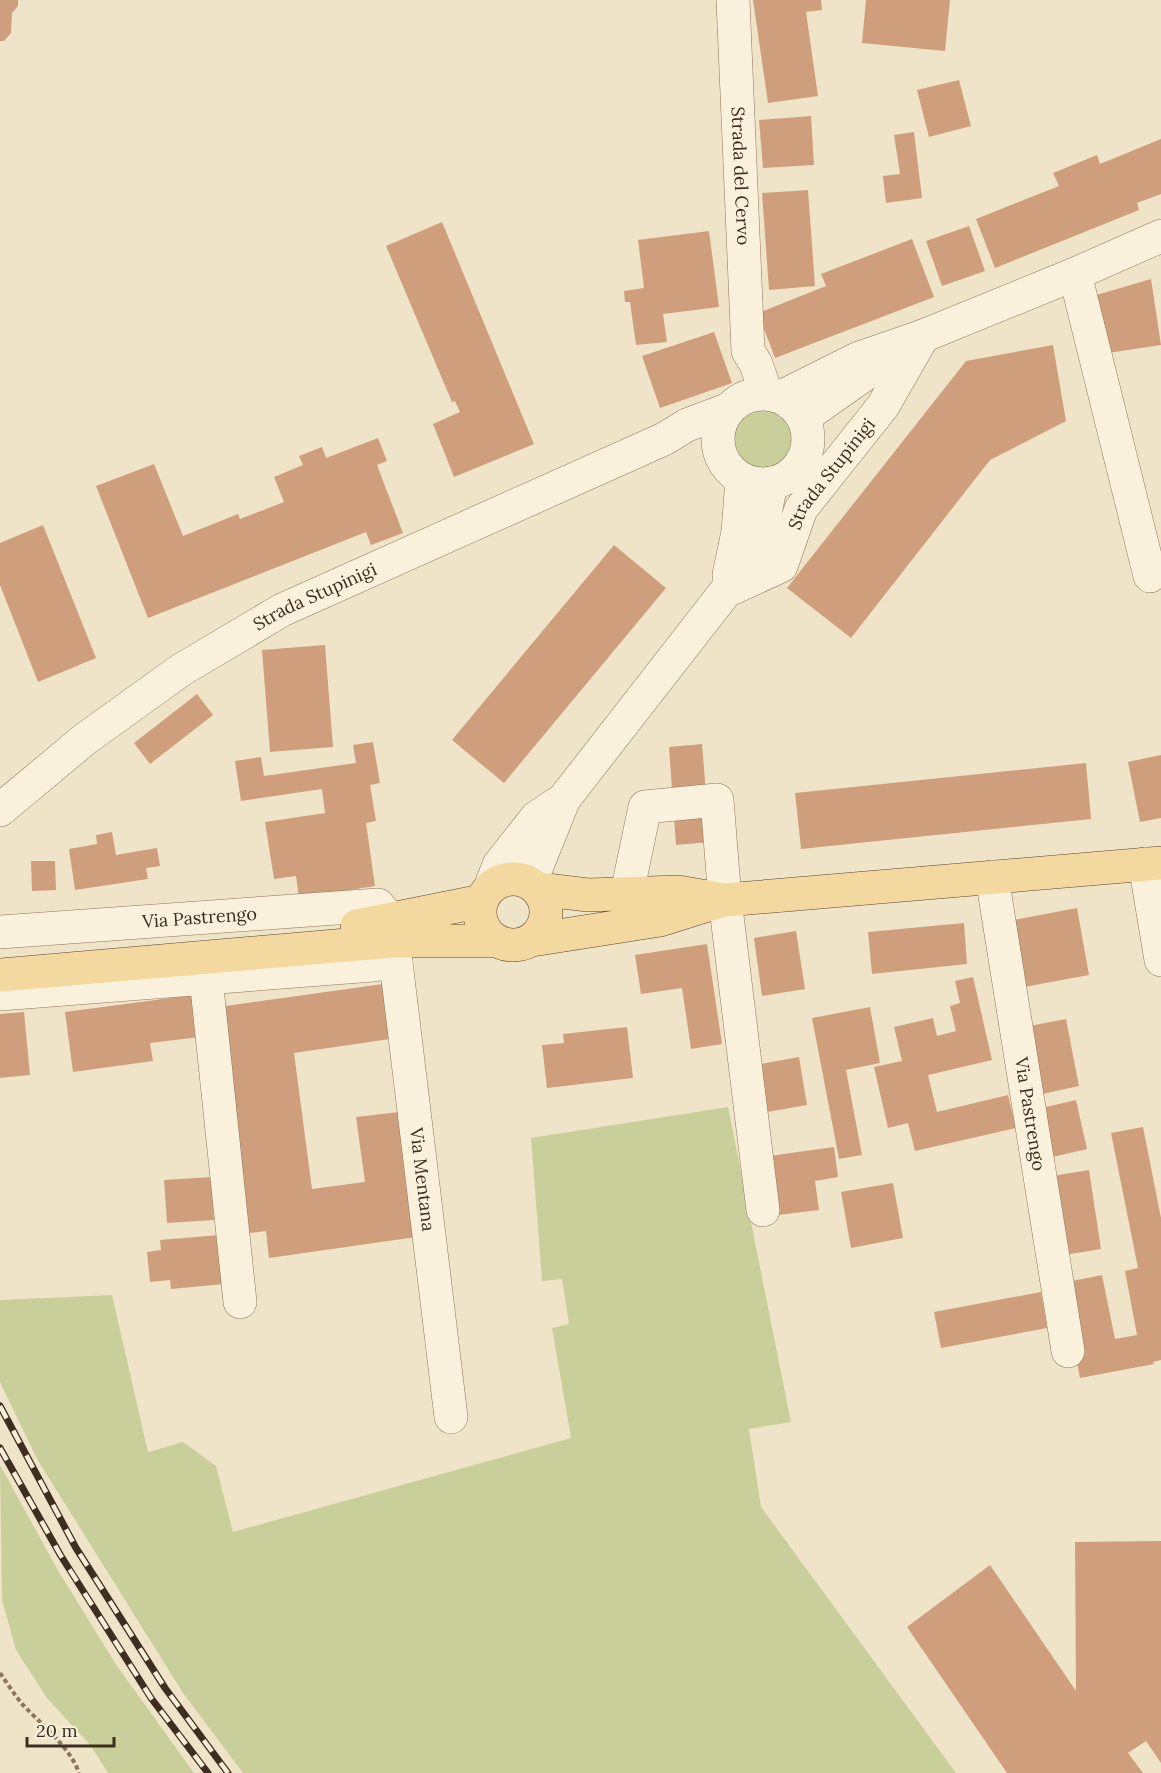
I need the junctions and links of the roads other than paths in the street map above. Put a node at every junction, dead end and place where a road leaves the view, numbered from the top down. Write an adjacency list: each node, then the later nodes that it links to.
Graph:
1 (733, 0): 5 (street, Strada del Cervo)
2 (1161, 236): 3 (street, Strada Stupinigi)
3 (1075, 274): 4 (street, Strada Stupinigi); 9 (street)
4 (923, 336): 5 (street, Strada Stupinigi); 10 (street, Strada Stupinigi)
5 (763, 404): 6 (street, Strada Stupinigi); 7 (street); 8 (street)
6 (664, 439): 7 (street, Strada Stupinigi); 12 (street, Strada Stupinigi)
7 (718, 443): 8 (street)
8 (756, 481): 10 (street, Strada Stupinigi)
9 (1150, 576)
10 (726, 591): 11 (street, Strada Stupinigi)
11 (564, 799): 15 (street, Strada Stupinigi); 17 (street)
12 (0, 810)
13 (1153, 863): 14 (main road); 24 (street)
14 (992, 877): 18 (main road); 30 (street, Via Pastrengo)
15 (534, 886): 16 (main road); 17 (main road); 20 (main road)
16 (627, 893): 18 (main road); 18 (street)
17 (486, 895): 21 (main road, Via Pastrengo); 22 (main road)
18 (725, 900): 20 (main road); 28 (street)
19 (0, 932): 21 (street, Via Pastrengo)
20 (532, 940): 22 (main road)
21 (393, 941): 22 (main road, Via Pastrengo); 23 (main road, Via Pastrengo); 25 (main road, Via Pastrengo); 26 (street, Via Pastrengo); 31 (street, Via Mentana)
22 (496, 941)
23 (0, 957)
24 (1161, 960)
25 (0, 975)
26 (206, 978): 27 (street, Via Pastrengo); 29 (street)
27 (0, 994)
28 (763, 1210)
29 (240, 1302)
30 (1068, 1352)
31 (451, 1417)

